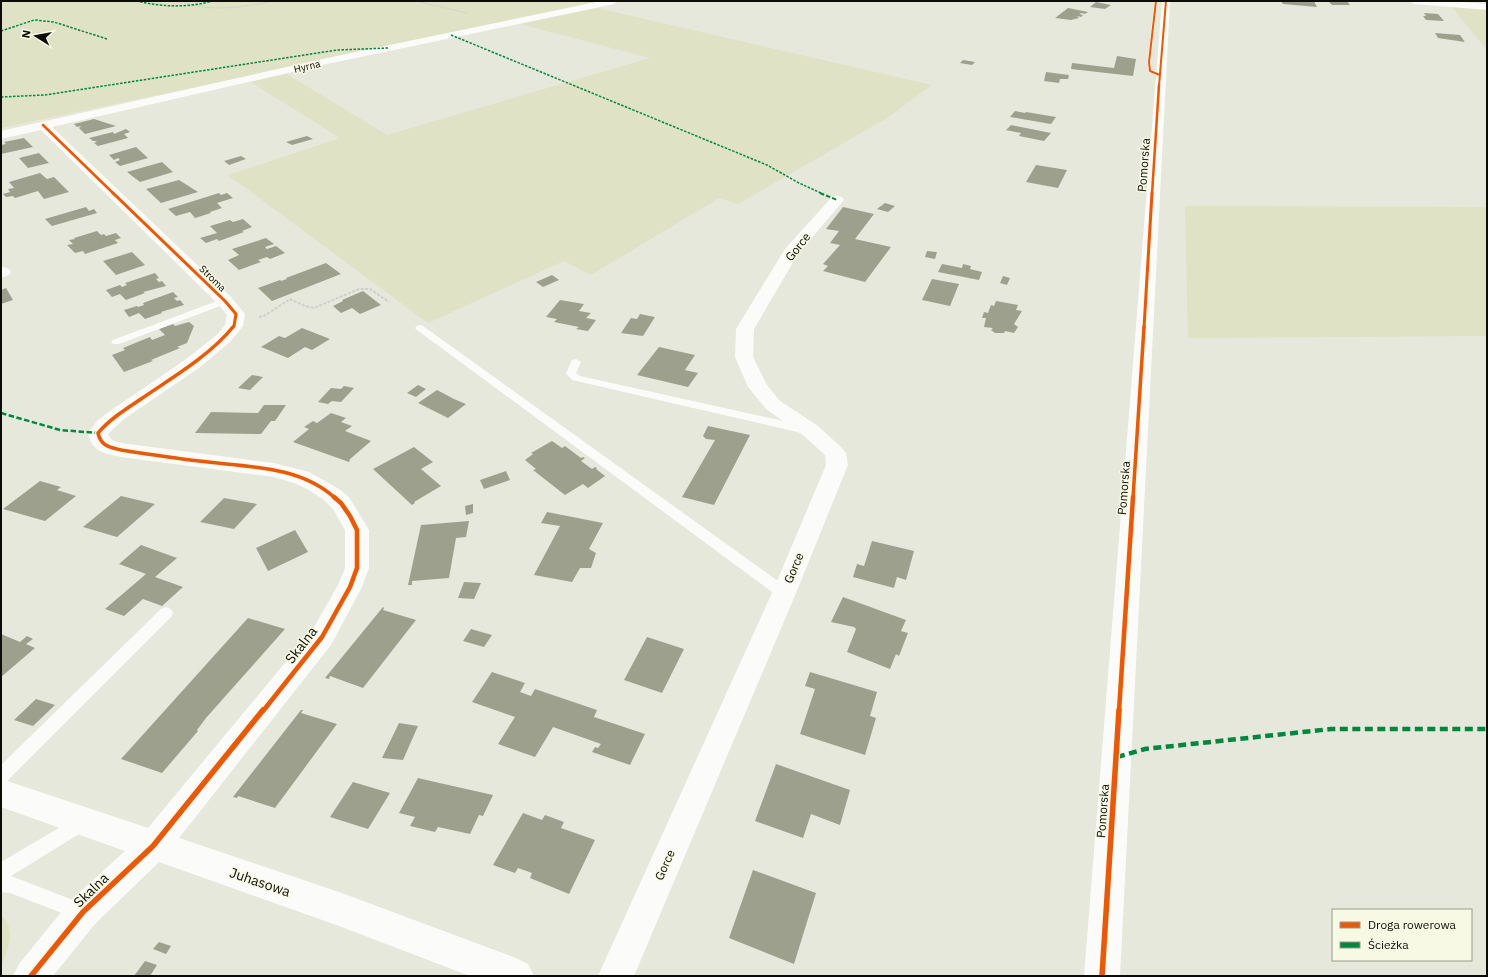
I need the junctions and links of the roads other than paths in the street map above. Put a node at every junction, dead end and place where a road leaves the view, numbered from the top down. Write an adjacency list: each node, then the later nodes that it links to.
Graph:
1 (614, 1): 5 (street, Hyrna)
2 (1166, 1): 26 (street, Pomorska)
3 (1414, 1): 4 (street)
4 (1487, 6)
5 (43, 125): 6 (street, Hyrna); 8 (street, Stroma)
6 (1, 135)
7 (837, 200): 12 (street, Gorce)
8 (225, 301): 10 (lane); 13 (street, Stroma)
9 (420, 328): 14 (lane)
10 (116, 342)
11 (576, 362): 12 (lane)
12 (811, 431): 14 (street, Gorce)
13 (98, 433): 19 (street, Skalna)
14 (784, 593): 25 (street, Gorce)
15 (166, 612): 16 (lane)
16 (1, 776)
17 (1, 793): 18 (street, Juhasowa)
18 (83, 821): 19 (street, Juhasowa); 20 (lane)
19 (153, 846): 22 (street, Skalna); 24 (street, Juhasowa)
20 (1, 872)
21 (1, 883): 22 (lane)
22 (83, 912): 23 (street, Skalna)
23 (31, 976)
24 (516, 976)
25 (616, 976)
26 (1102, 976)

